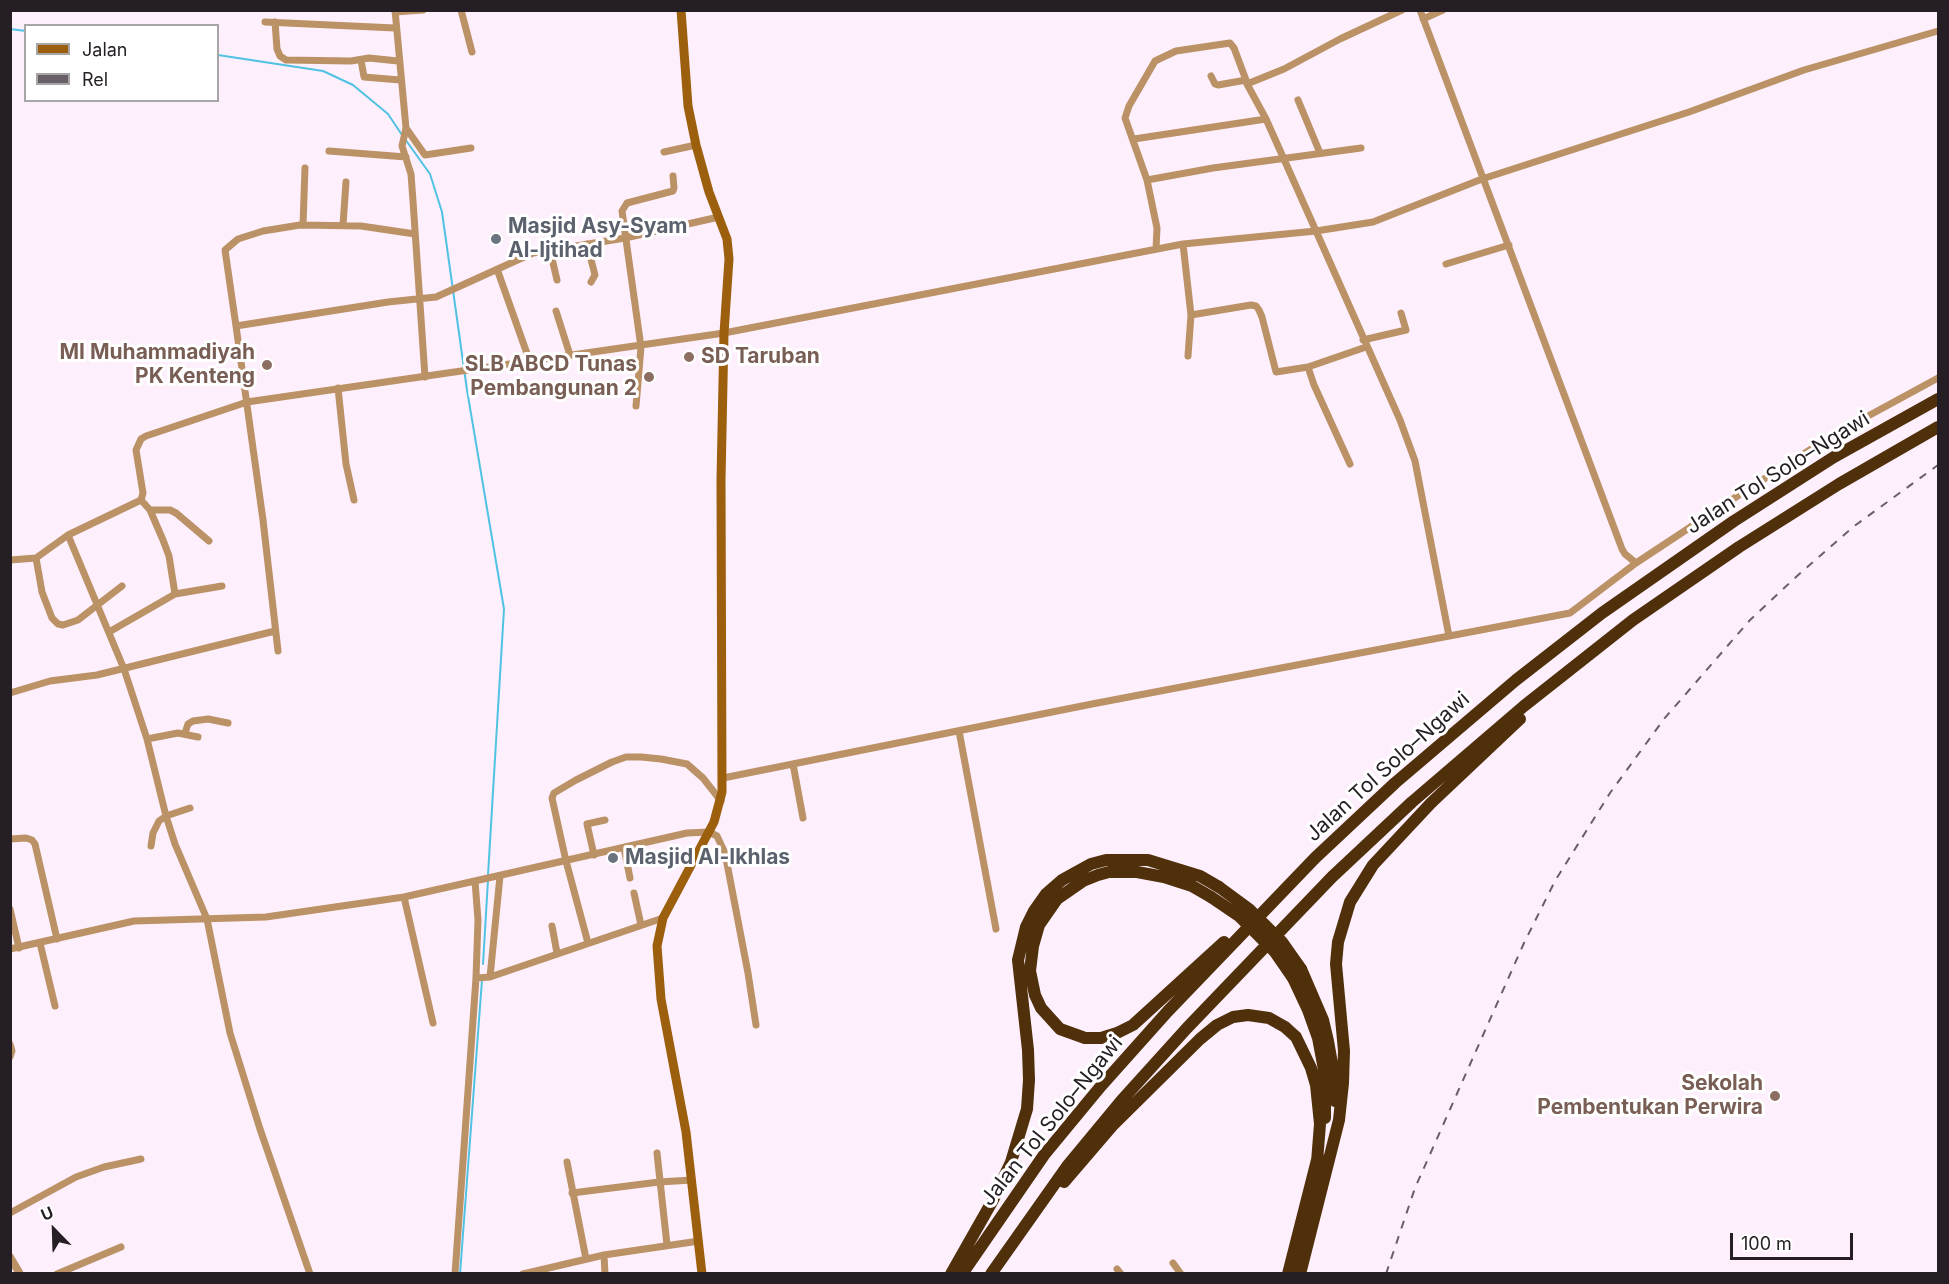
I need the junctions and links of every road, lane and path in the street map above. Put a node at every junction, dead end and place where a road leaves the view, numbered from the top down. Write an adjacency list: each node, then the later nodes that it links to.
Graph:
1 (423, 10): 7 (street)
2 (461, 10): 13 (street)
3 (681, 10): 23 (main road)
4 (1402, 10): 18 (street)
5 (1420, 10): 8 (street)
6 (1443, 10): 8 (street)
7 (395, 11): 11 (street)
8 (1423, 19): 33 (street)
9 (265, 22): 10 (street)
10 (274, 22): 11 (street); 14 (street)
11 (395, 28): 15 (street)
12 (1938, 32): 33 (street)
13 (472, 52)
14 (361, 60): 15 (street); 17 (street)
15 (398, 61): 17 (street)
16 (1211, 76): 18 (street)
17 (400, 80): 21 (street)
18 (1247, 82): 20 (street); 22 (street)
19 (1298, 100): 28 (street)
20 (1266, 119): 22 (street); 30 (street)
21 (405, 135): 24 (street); 29 (street)
22 (1134, 139): 34 (street)
23 (696, 145): 27 (street); 36 (main road)
24 (471, 148)
25 (1361, 148): 28 (street)
26 (329, 151): 29 (street)
27 (664, 152)
28 (1320, 153): 30 (street)
29 (406, 157): 40 (street)
30 (1282, 159): 34 (street); 39 (street)
31 (305, 168): 37 (street)
32 (673, 176): 41 (street)
33 (1482, 179): 39 (street); 44 (street)
34 (1147, 180): 45 (street)
35 (346, 182): 38 (street)
36 (720, 218): 41 (street); 56 (main road)
37 (303, 225): 38 (street); 55 (street)
38 (343, 225): 40 (street)
39 (1316, 231): 43 (street); 57 (street)
40 (416, 234): 51 (street)
41 (625, 238): 42 (street); 58 (street)
42 (587, 244): 46 (street); 50 (street)
43 (1183, 244): 45 (street); 54 (street)
44 (1509, 245): 47 (street); 78 (street)
45 (1156, 249): 56 (street)
46 (550, 250): 48 (street); 49 (street)
47 (1446, 264)
48 (496, 269): 51 (street); 61 (street)
49 (557, 280)
50 (591, 282)
51 (421, 299): 55 (street); 63 (street)
52 (556, 311): 59 (street)
53 (1401, 312): 57 (street)
54 (1191, 315): 60 (street); 62 (street)
55 (236, 326): 67 (street)
56 (724, 333): 58 (street); 96 (main road)
57 (1365, 343): 62 (street); 85 (street)
58 (641, 346): 59 (street); 68 (street)
59 (570, 355): 61 (street)
60 (1188, 356)
61 (531, 362): 63 (street)
62 (1308, 367): 70 (street)
63 (425, 377): 65 (street)
64 (1938, 378): 78 (street)
65 (338, 388): 67 (street); 72 (street)
66 (1938, 399): 107 (highway, Jalan Tol Solo–Ngawi)
67 (247, 402): 71 (street); 83 (street)
68 (636, 406)
69 (1938, 428): 87 (highway, Jalan Tol Solo–Ngawi)
70 (1350, 464)
71 (141, 500): 73 (street); 74 (street)
72 (354, 500)
73 (150, 510): 75 (street); 81 (street)
74 (68, 535): 76 (street); 82 (street)
75 (209, 541)
76 (36, 558): 77 (street); 82 (street)
77 (10, 560)
78 (1636, 563): 85 (street)
79 (122, 586): 82 (street)
80 (222, 586): 81 (street)
81 (175, 594): 84 (street)
82 (97, 605): 84 (street)
83 (275, 631): 86 (street); 88 (street)
84 (109, 632): 88 (street)
85 (1449, 636): 91 (street)
86 (278, 651)
87 (1582, 660): 135 (highway); 146 (highway, Jalan Tol Solo–Ngawi)
88 (124, 669): 89 (street); 94 (street)
89 (10, 693)
90 (228, 723): 92 (street)
91 (959, 731): 95 (street); 120 (street)
92 (185, 733): 93 (street); 94 (street)
93 (198, 737)
94 (147, 739): 99 (street)
95 (793, 764): 96 (street); 100 (street)
96 (723, 778): 97 (main road)
97 (721, 801): 102 (main road); 108 (street)
98 (190, 808): 99 (street)
99 (166, 816): 104 (street); 117 (street)
100 (803, 818)
101 (605, 820): 106 (street)
102 (709, 832): 105 (street); 116 (main road); 131 (street)
103 (10, 839): 121 (street)
104 (152, 846)
105 (624, 848): 106 (street); 110 (street)
106 (594, 855): 108 (street)
107 (1315, 858): 113 (highway); 159 (highway, Jalan Tol Solo–Ngawi)
108 (566, 861): 109 (street); 123 (street)
109 (497, 877): 111 (street); 128 (street)
110 (630, 878)
111 (475, 881): 114 (street); 128 (street)
112 (634, 892): 118 (street)
113 (1215, 892): 127 (highway, bridge); 158 (highway)
114 (404, 897): 117 (street); 130 (street)
115 (10, 909): 124 (street)
116 (663, 918): 118 (street); 139 (main road)
117 (207, 919): 121 (street); 153 (street)
118 (641, 925): 123 (street)
119 (552, 926): 126 (street)
120 (996, 929)
121 (57, 939): 122 (street)
122 (40, 943): 124 (street); 129 (street)
123 (588, 943): 126 (street)
124 (19, 948): 125 (street)
125 (10, 950)
126 (557, 953): 128 (street)
127 (1297, 974): 135 (highway); 138 (highway)
128 (483, 978): 154 (street)
129 (55, 1006)
130 (433, 1023)
131 (756, 1024)
132 (10, 1044): 133 (street)
133 (10, 1057)
134 (657, 1153): 140 (street)
135 (1329, 1156): 163 (highway)
136 (141, 1159): 142 (street)
137 (567, 1162): 141 (street)
138 (1317, 1162): 146 (highway); 162 (highway)
139 (692, 1180): 140 (street); 143 (main road)
140 (659, 1182): 141 (street); 144 (street)
141 (572, 1193): 149 (street)
142 (10, 1213)
143 (699, 1241): 144 (street); 157 (main road)
144 (667, 1245): 147 (street)
145 (121, 1247): 152 (street)
146 (1008, 1247): 160 (highway, Jalan Tol Solo–Ngawi)
147 (604, 1255): 149 (street); 156 (street)
148 (10, 1257): 151 (street)
149 (586, 1259): 155 (street)
150 (1173, 1263): 161 (street)
151 (20, 1274)
152 (57, 1274)
153 (310, 1274)
154 (454, 1274)
155 (523, 1274)
156 (605, 1274)
157 (702, 1274)
158 (951, 1274)
159 (962, 1274)
160 (991, 1274)
161 (1181, 1274)
162 (1288, 1274)
163 (1300, 1274)

